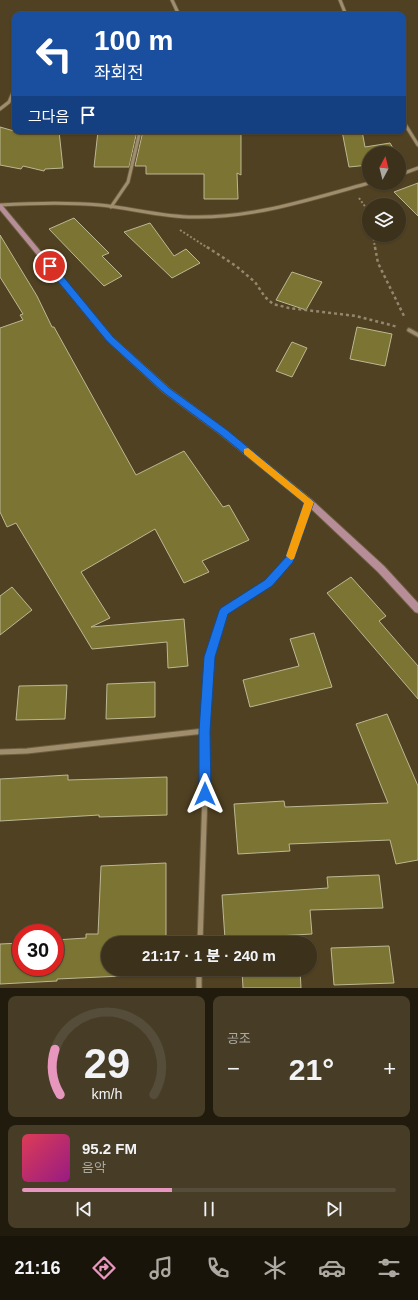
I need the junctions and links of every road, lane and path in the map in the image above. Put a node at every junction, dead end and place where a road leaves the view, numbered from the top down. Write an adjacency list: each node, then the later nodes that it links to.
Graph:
1 (172, 0): 3 (street)
2 (340, 0): 4 (street)
3 (178, 12)
4 (345, 12)
5 (12, 95): 6 (street)
6 (0, 109)
7 (406, 126): 9 (street)
8 (139, 134): 14 (street)
9 (418, 144)
10 (418, 168): 11 (street)
11 (406, 172)
12 (362, 185): 14 (street)
13 (0, 205): 14 (street); 19 (main road)
14 (111, 207)
15 (174, 227): 17 (path)
16 (374, 242): 17 (path)
17 (409, 330): 18 (street)
18 (418, 335)
19 (309, 502): 20 (main road); 21 (street)
20 (418, 609)
21 (204, 731): 22 (street); 23 (street)
22 (0, 752)
23 (200, 936)
24 (199, 976): 25 (street)
25 (199, 988)

